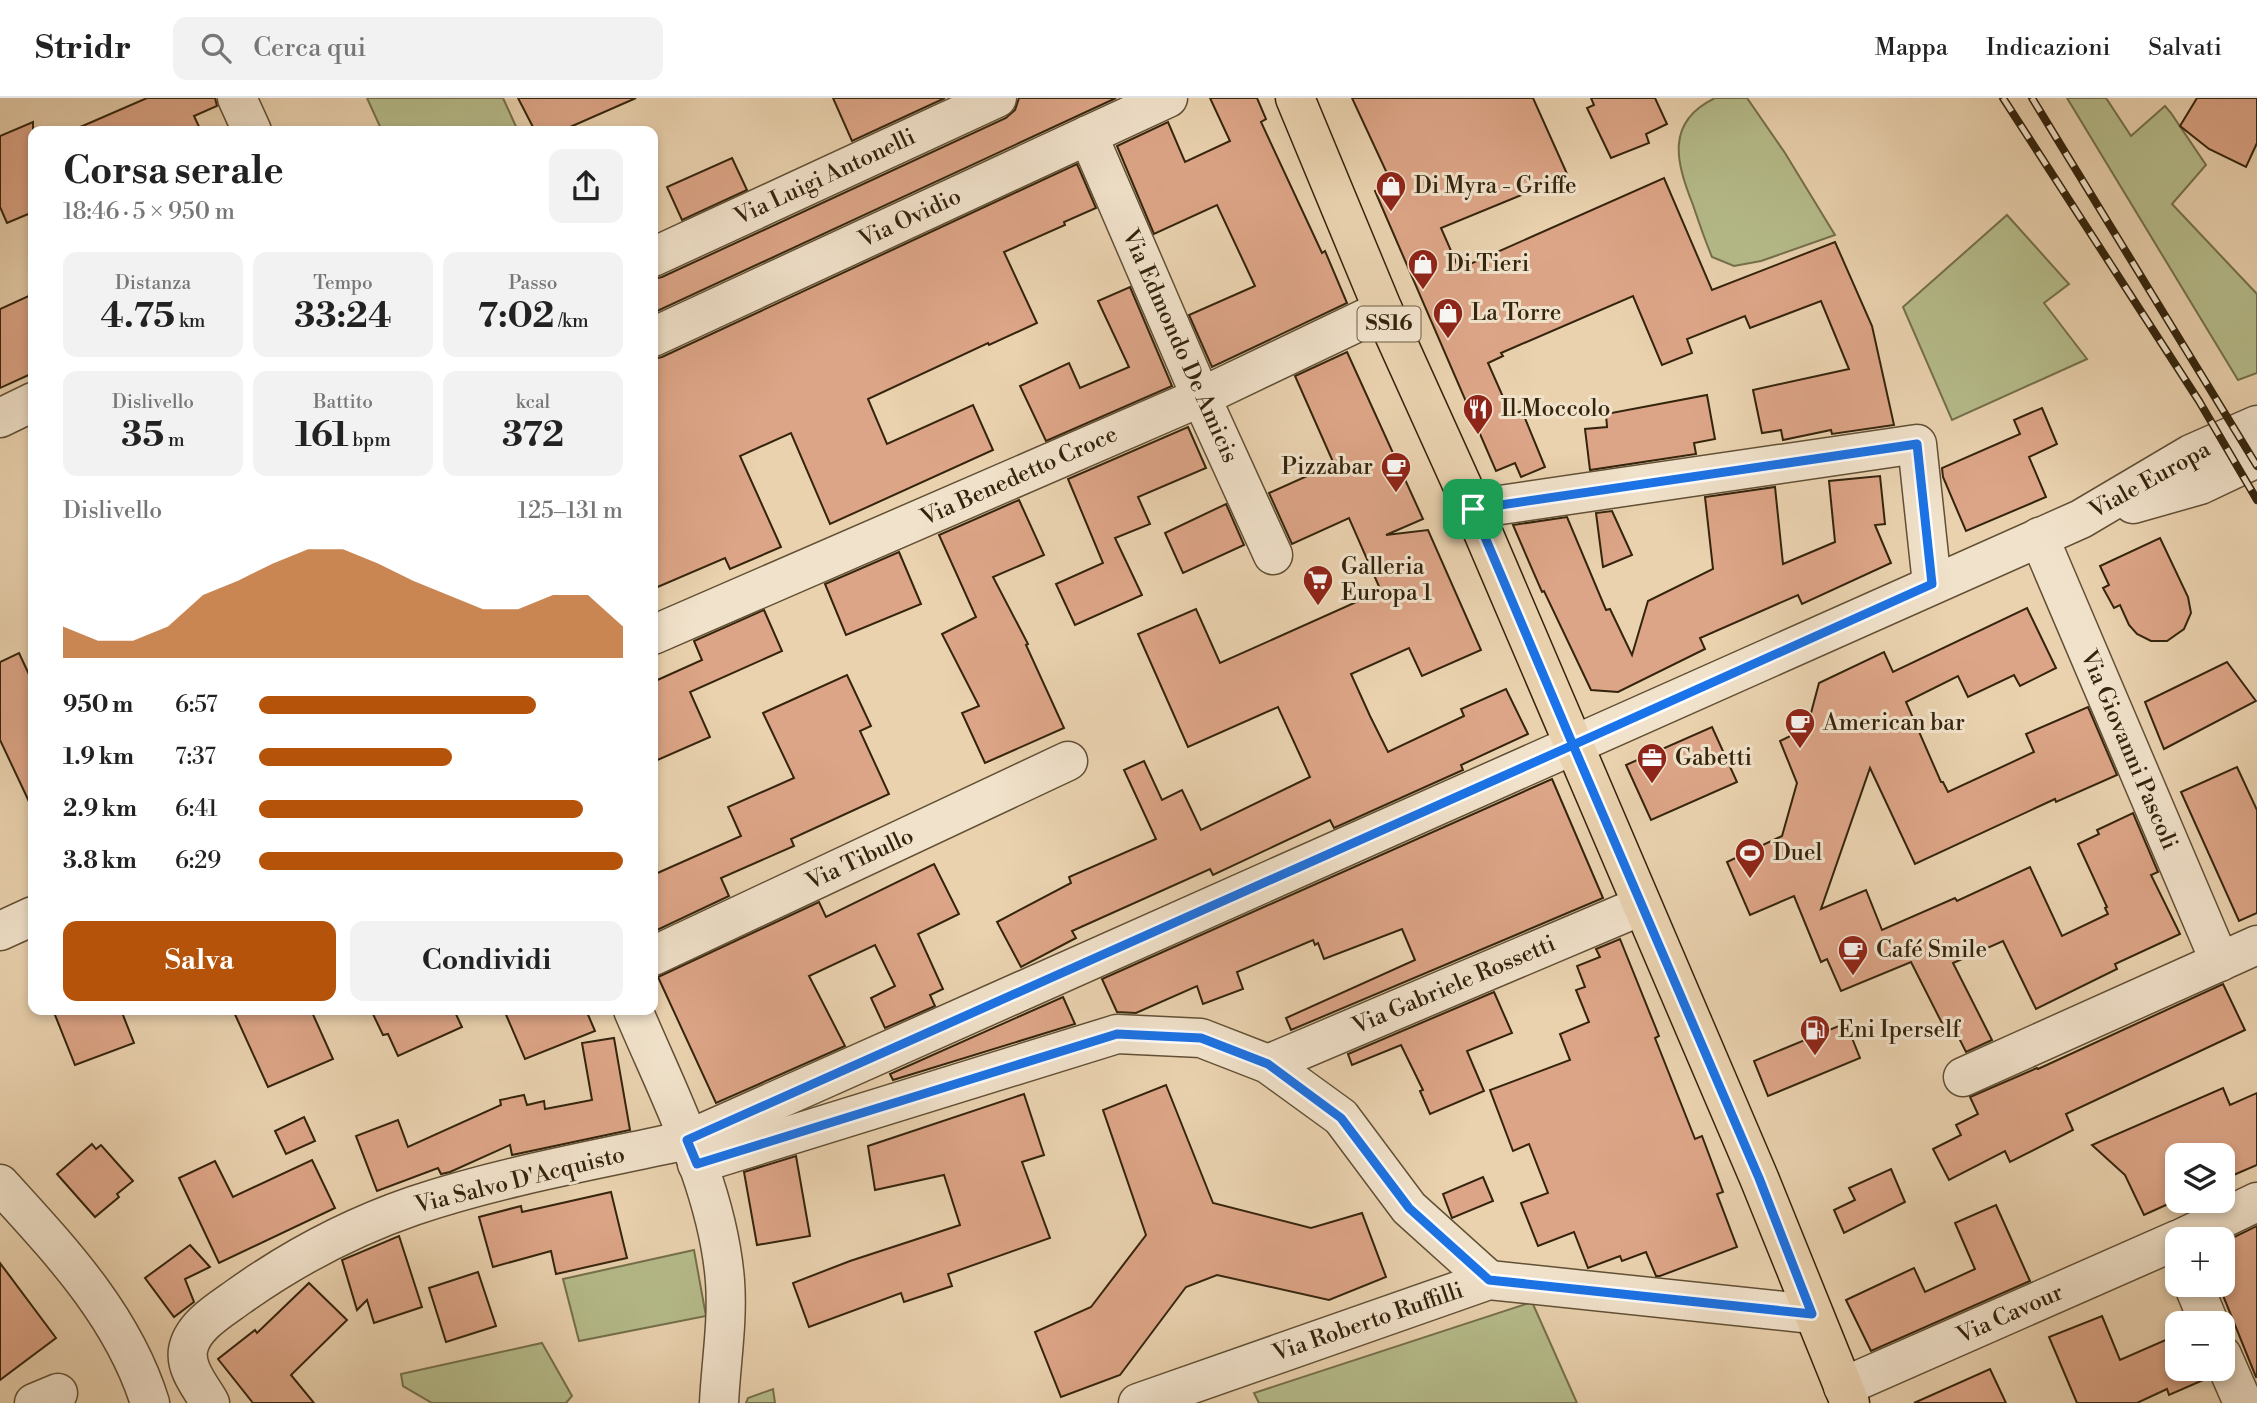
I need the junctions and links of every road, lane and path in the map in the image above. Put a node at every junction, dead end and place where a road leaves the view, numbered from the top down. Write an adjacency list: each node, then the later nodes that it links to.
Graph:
1 (237, 98): 5 (street)
2 (997, 98): 7 (street, Via Luigi Antonelli)
3 (1168, 98): 6 (street, Via Ovidio)
4 (1295, 98): 8 (main road, SS16)
5 (250, 126)
6 (1088, 135): 9 (street, Via Ovidio); 10 (street, Via Edmondo De Amicis)
7 (658, 255)
8 (1383, 310): 10 (street, Via Benedetto Croce); 15 (main road, SS16)
9 (658, 335)
10 (1201, 397): 18 (street, Via Edmondo De Amicis); 20 (street, Via Benedetto Croce)
11 (28, 404): 12 (street)
12 (0, 418)
13 (2257, 425): 16 (street, Viale Europa)
14 (2257, 458): 16 (street, Viale Europa)
15 (1473, 509): 19 (street); 21 (main road, SS16)
16 (2081, 519): 17 (street, Viale Europa)
17 (2039, 537): 19 (street, Viale Europa); 28 (street, Via Giovanni Pascoli)
18 (1273, 555)
19 (1932, 584): 21 (street, Viale Europa)
20 (658, 633)
21 (1573, 745): 23 (main road, SS16); 32 (street, Viale Europa)
22 (1068, 761): 27 (street, Via Tibullo)
23 (1641, 906): 30 (street, Via Gabriele Rossetti); 38 (main road, SS16)
24 (28, 918): 25 (street)
25 (0, 931)
26 (2257, 945): 28 (street)
27 (658, 954)
28 (2221, 962): 31 (street)
29 (635, 1015): 32 (street)
30 (1268, 1064): 32 (street); 37 (street)
31 (1963, 1077)
32 (692, 1152): 39 (street); 45 (street, Via Salvo D'Acquisto)
33 (0, 1184): 40 (street)
34 (2257, 1202): 35 (street, Via Cavour)
35 (2207, 1227)
36 (2165, 1248): 42 (street, Via Cavour)
37 (1489, 1280): 38 (street, Via Roberto Ruffilli); 48 (street, Via Roberto Ruffilli)
38 (1812, 1314): 42 (main road, SS16)
39 (726, 1318): 46 (street); 47 (street)
40 (122, 1338): 43 (street); 44 (street)
41 (2233, 1381): 49 (street)
42 (1847, 1395)
43 (123, 1403)
44 (150, 1403)
45 (210, 1403)
46 (691, 1403)
47 (719, 1403)
48 (1138, 1403)
49 (2243, 1403)

